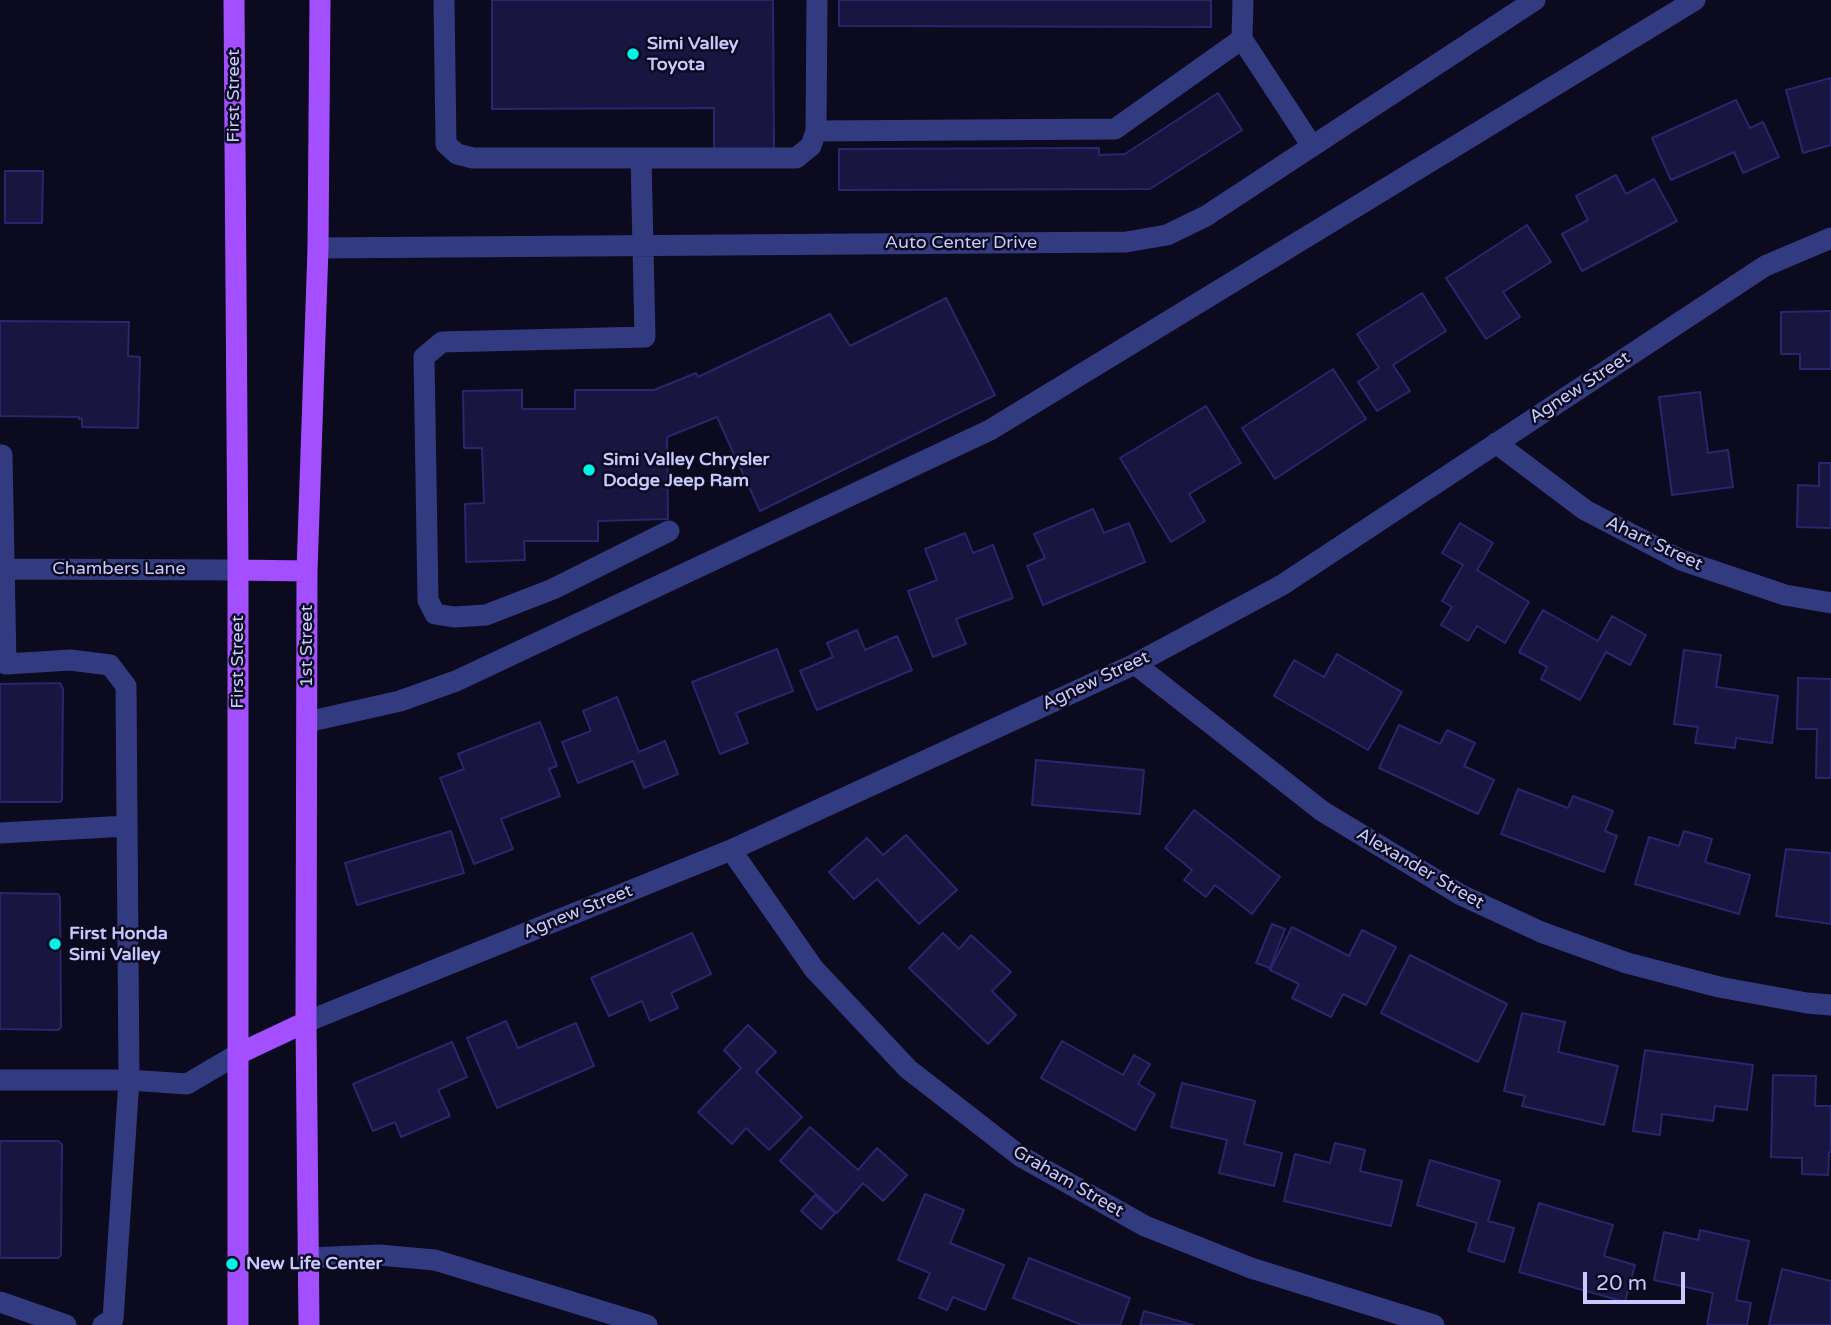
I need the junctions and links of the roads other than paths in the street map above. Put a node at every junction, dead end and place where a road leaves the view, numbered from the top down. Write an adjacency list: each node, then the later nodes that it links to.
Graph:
1 (234, 0): 19 (main road, First Street)
2 (320, 0): 14 (main road)
3 (444, 0): 11 (street)
4 (817, 0): 9 (street)
5 (1242, 0): 8 (street)
6 (1535, 0): 10 (street, Auto Center Drive)
7 (1695, 0): 23 (street)
8 (1242, 39): 9 (street); 10 (street)
9 (816, 131): 11 (street)
10 (1312, 146): 13 (street, Auto Center Drive)
11 (641, 158): 13 (street)
12 (1831, 238): 15 (street, Agnew Street)
13 (642, 246): 14 (street, Auto Center Drive); 17 (street)
14 (318, 248): 20 (main road)
15 (1496, 443): 21 (street, Ahart Street); 22 (street, Agnew Street)
16 (0, 455): 18 (street)
17 (669, 531)
18 (1, 569): 19 (street, Chambers Lane); 24 (street)
19 (238, 570): 20 (main road); 29 (main road, First Street)
20 (307, 570): 23 (main road, 1st Street)
21 (1831, 603)
22 (1135, 664): 26 (street, Agnew Street); 27 (street, Alexander Street)
23 (307, 722): 28 (main road)
24 (127, 825): 25 (street); 31 (street)
25 (0, 833)
26 (731, 850): 28 (street, Agnew Street); 39 (street, Graham Street)
27 (1831, 1005)
28 (306, 1022): 29 (main road); 32 (main road)
29 (238, 1054): 31 (street); 36 (main road, First Street)
30 (0, 1080): 31 (street)
31 (129, 1080): 35 (street)
32 (308, 1258): 37 (main road); 38 (street)
33 (0, 1302): 34 (street)
34 (66, 1325)
35 (103, 1325)
36 (238, 1325)
37 (309, 1325)
38 (647, 1325)
39 (1434, 1325)

